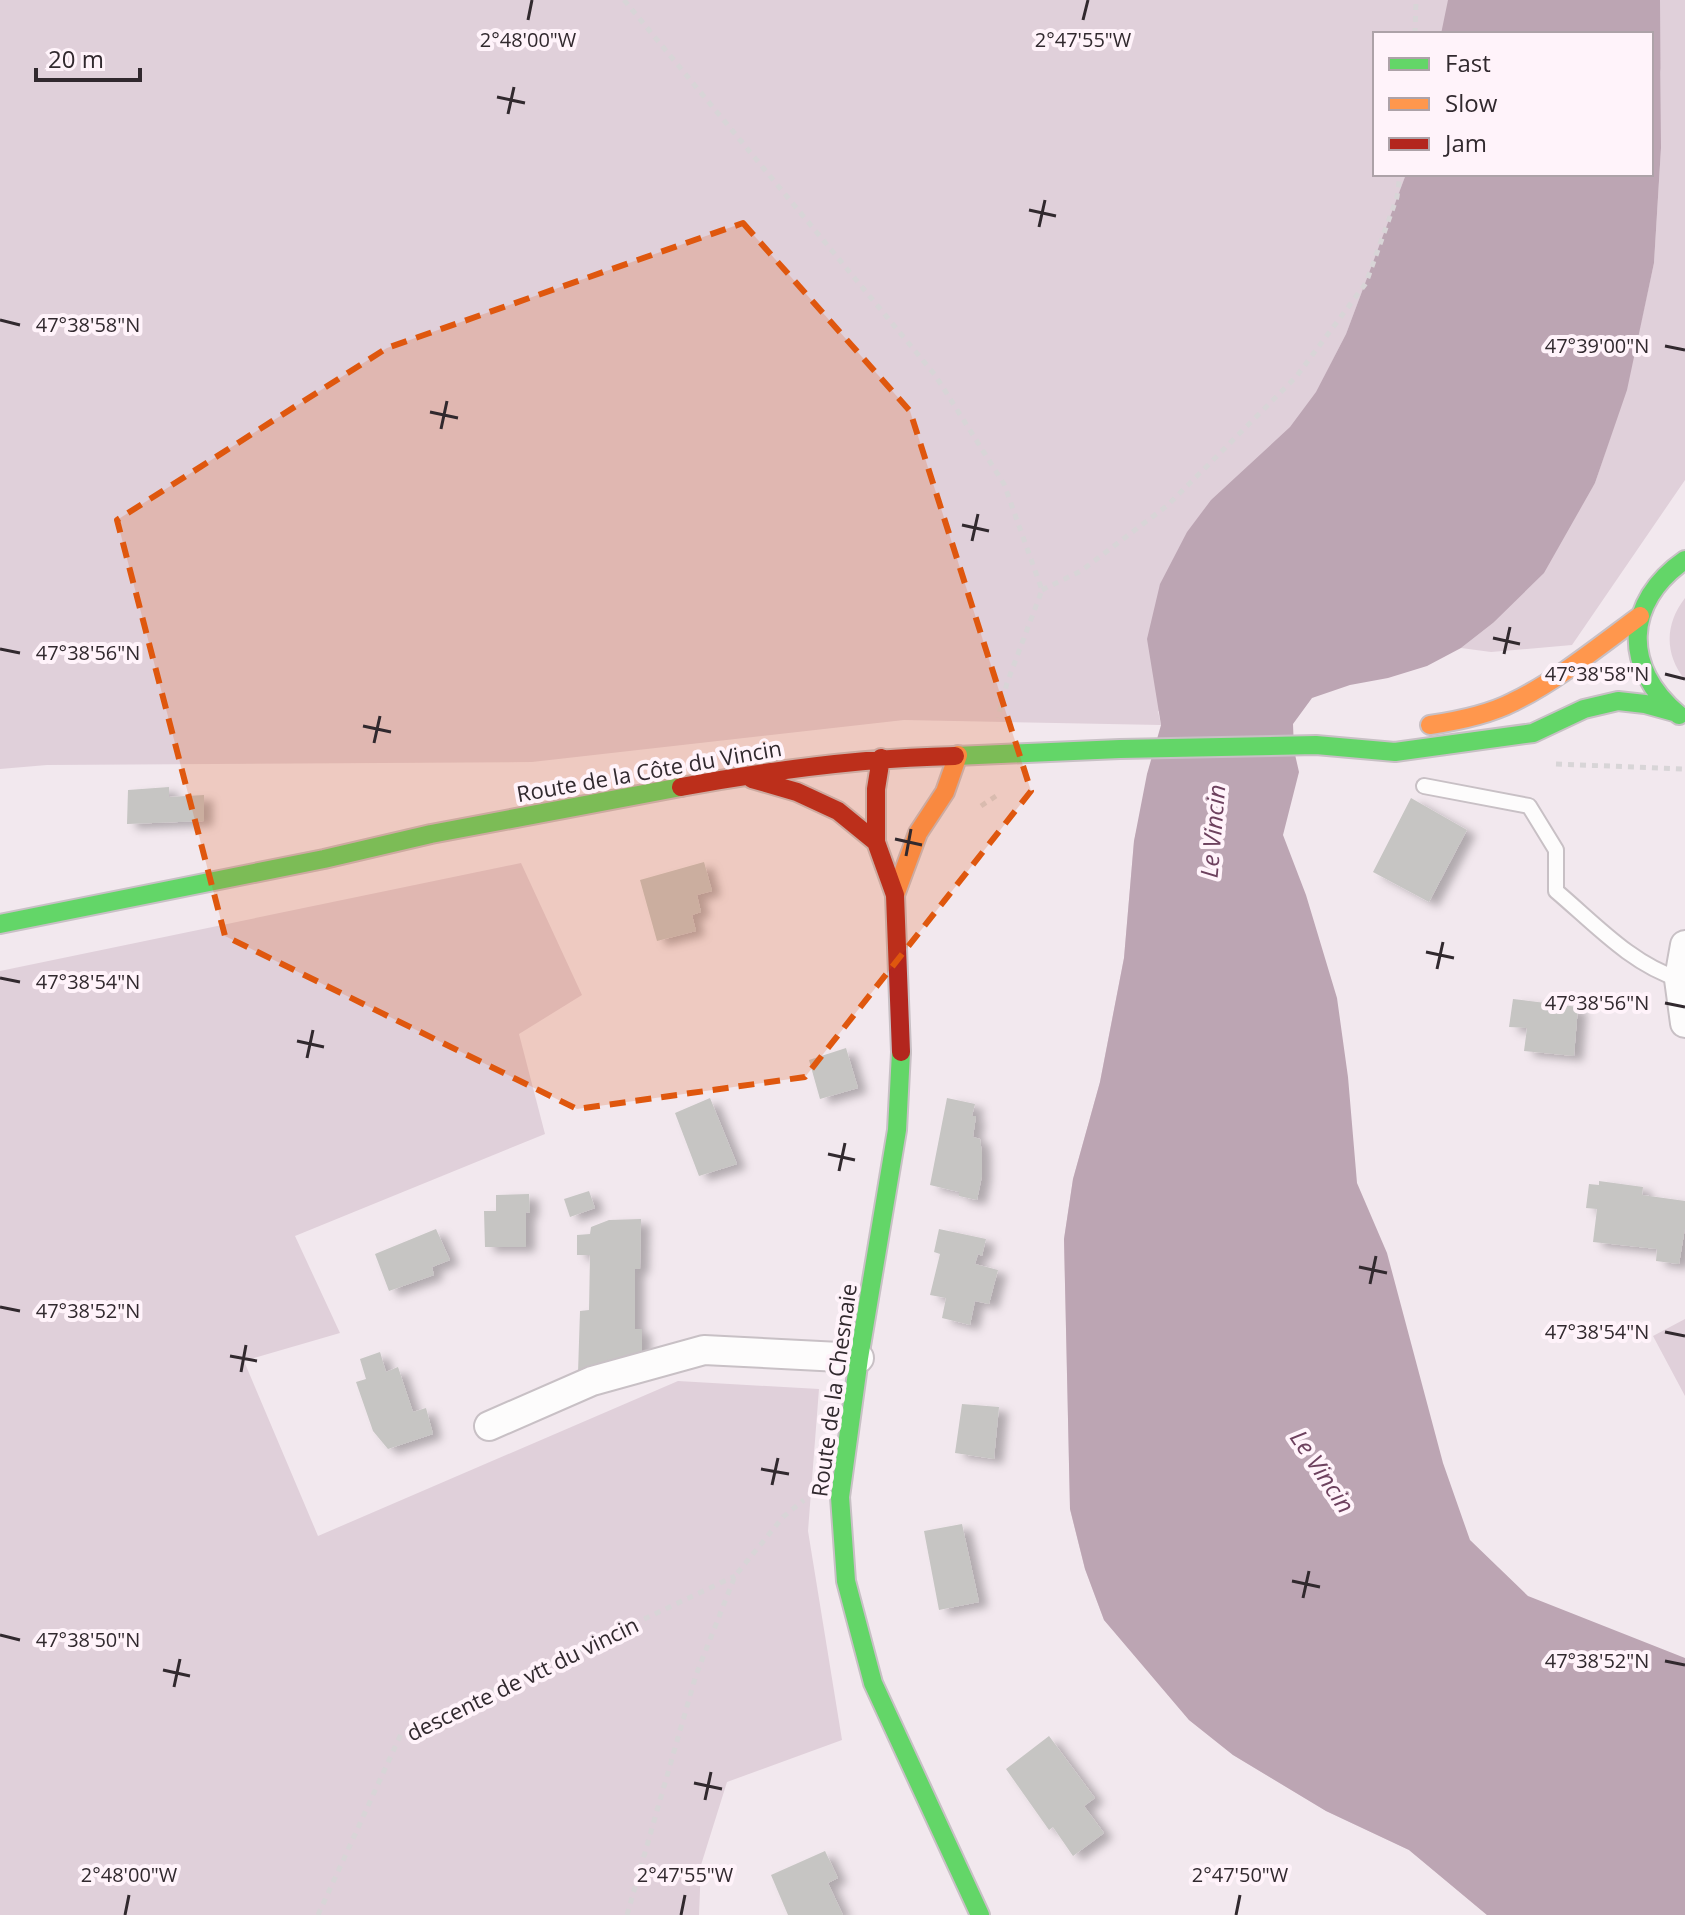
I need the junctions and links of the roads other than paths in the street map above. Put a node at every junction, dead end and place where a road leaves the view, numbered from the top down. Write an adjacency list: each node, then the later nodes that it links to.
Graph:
1 (1685, 560): 2 (main road)
2 (1640, 616): 3 (main road); 4 (main road)
3 (1680, 715): 6 (main road, Route de la Côte du Vincin)
4 (1409, 729)
5 (1378, 734): 6 (main road, Route de la Côte du Vincin)
6 (1316, 745): 7 (main road, Route de la Côte du Vincin)
7 (958, 755): 8 (main road, Route de la Côte du Vincin); 12 (main road, Route de la Chesnaie)
8 (881, 758): 9 (main road, Route de la Côte du Vincin); 11 (main road, Route de la Chesnaie)
9 (740, 776): 11 (main road); 13 (main road, Route de la Côte du Vincin)
10 (1424, 786): 15 (lane)
11 (876, 842): 12 (main road, Route de la Chesnaie)
12 (895, 895): 17 (main road, Route de la Chesnaie)
13 (0, 924)
14 (1685, 945): 15 (street)
15 (1679, 979): 16 (street)
16 (1685, 1023)
17 (859, 1358): 18 (street); 19 (main road, Route de la Chesnaie)
18 (489, 1426)
19 (980, 1915)

